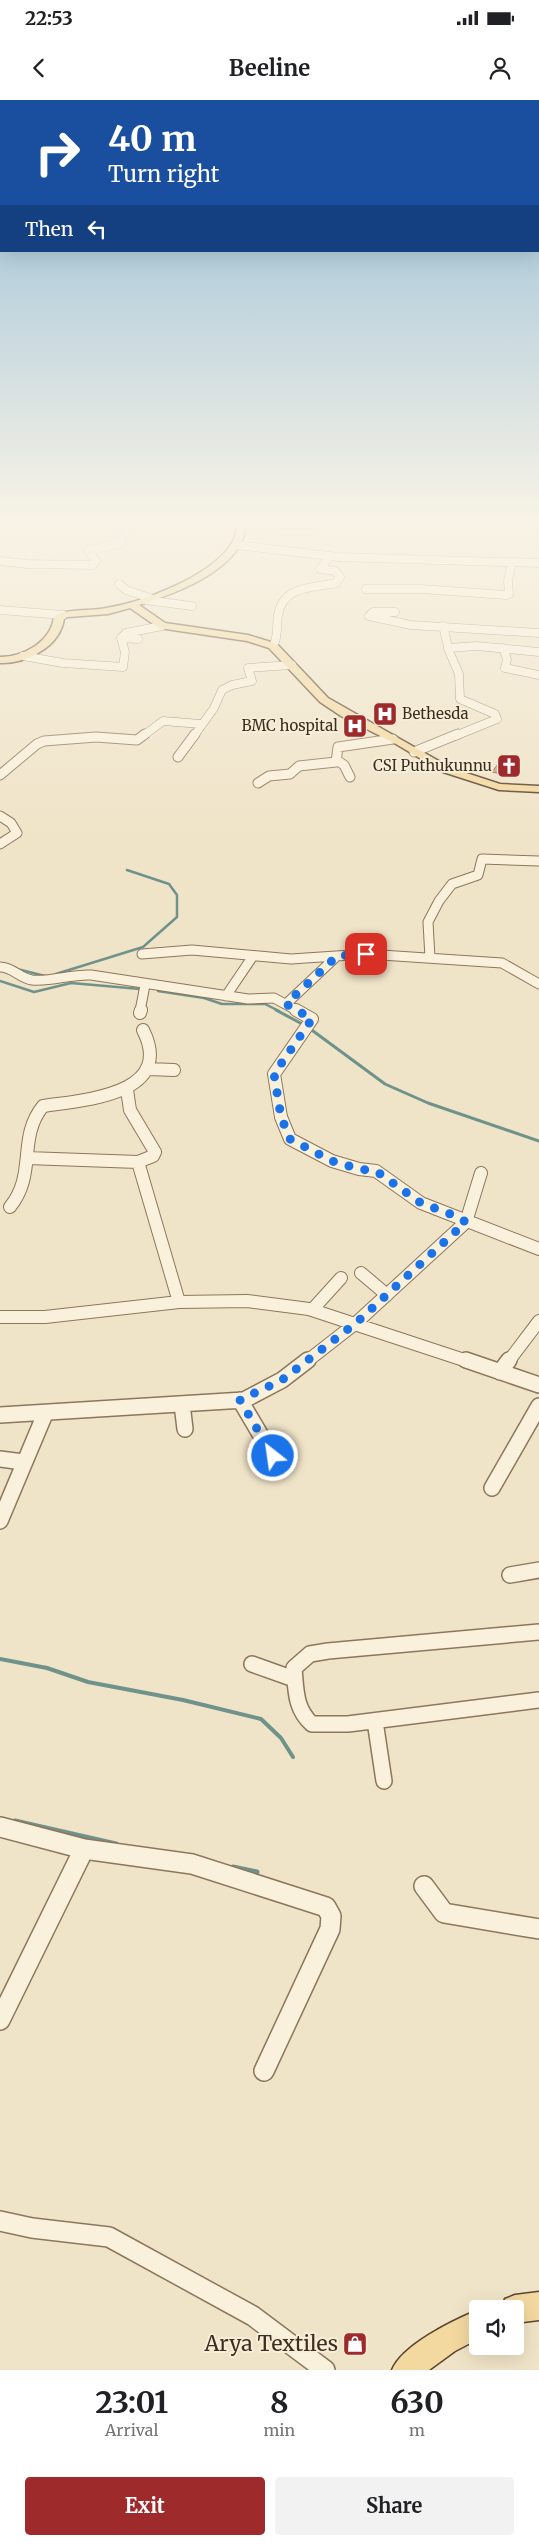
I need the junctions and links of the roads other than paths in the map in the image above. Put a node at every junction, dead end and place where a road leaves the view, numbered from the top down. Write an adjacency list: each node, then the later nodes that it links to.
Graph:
1 (59, 624): 14 (main road)
2 (159, 624): 5 (main road)
3 (278, 624): 10 (street)
4 (405, 624): 6 (street)
5 (162, 626): 8 (street); 10 (main road)
6 (443, 626): 7 (street); 11 (street)
7 (539, 633)
8 (121, 638): 9 (street); 14 (street)
9 (138, 639)
10 (273, 646): 16 (main road)
11 (448, 648): 12 (street); 20 (street)
12 (503, 648): 13 (street); 17 (street)
13 (539, 652)
14 (23, 656): 15 (main road)
15 (0, 660)
16 (292, 665): 18 (street); 19 (main road)
17 (539, 675)
18 (201, 724): 21 (street); 23 (street)
19 (393, 738): 20 (main road); 22 (street)
20 (414, 752): 26 (main road)
21 (178, 757)
22 (338, 761): 24 (street); 25 (street)
23 (0, 775)
24 (350, 777)
25 (258, 783)
26 (539, 789)
27 (0, 816): 28 (street)
28 (0, 844)
29 (539, 861): 33 (street)
30 (142, 954): 31 (street)
31 (253, 956): 32 (street); 37 (street)
32 (337, 956): 33 (street); 38 (street)
33 (430, 958): 35 (street)
34 (0, 967): 36 (street)
35 (539, 984)
36 (145, 985): 37 (street); 39 (street)
37 (226, 996): 38 (street)
38 (286, 1004): 48 (street)
39 (140, 1013)
40 (143, 1030): 41 (street)
41 (148, 1069): 42 (street); 43 (street)
42 (174, 1070)
43 (127, 1090): 44 (street); 45 (street)
44 (27, 1158): 45 (street); 47 (street)
45 (138, 1162): 53 (street)
46 (482, 1173): 48 (street)
47 (10, 1207)
48 (466, 1222): 49 (street); 52 (street)
49 (539, 1249)
50 (361, 1273): 52 (street)
51 (341, 1278): 54 (street)
52 (386, 1295): 57 (street)
53 (179, 1302): 54 (street); 55 (street)
54 (312, 1310): 57 (street)
55 (0, 1317)
56 (539, 1321): 58 (street)
57 (356, 1323): 58 (street); 60 (street)
58 (500, 1372): 59 (street)
59 (539, 1385)
60 (240, 1400): 61 (street); 66 (street)
61 (182, 1404): 63 (street); 65 (street)
62 (539, 1406): 69 (street)
63 (45, 1414): 64 (street); 68 (street)
64 (0, 1416)
65 (185, 1429)
66 (273, 1456)
67 (0, 1459): 68 (street)
68 (23, 1462): 70 (street)
69 (492, 1488)
70 (0, 1521)
71 (539, 1570): 72 (street)
72 (510, 1574)
73 (539, 1632): 75 (street)
74 (252, 1664): 75 (street)
75 (294, 1679): 77 (street)
76 (539, 1700): 77 (street)
77 (374, 1720): 78 (street)
78 (384, 1781)
79 (0, 1826): 80 (street)
80 (84, 1849): 83 (street); 84 (street)
81 (424, 1886): 82 (street)
82 (539, 1928)
83 (0, 2020)
84 (264, 2071)
85 (0, 2221): 89 (street)
86 (539, 2306): 87 (main road)
87 (524, 2308)
88 (469, 2329): 90 (main road)
89 (325, 2370)
90 (406, 2370)

